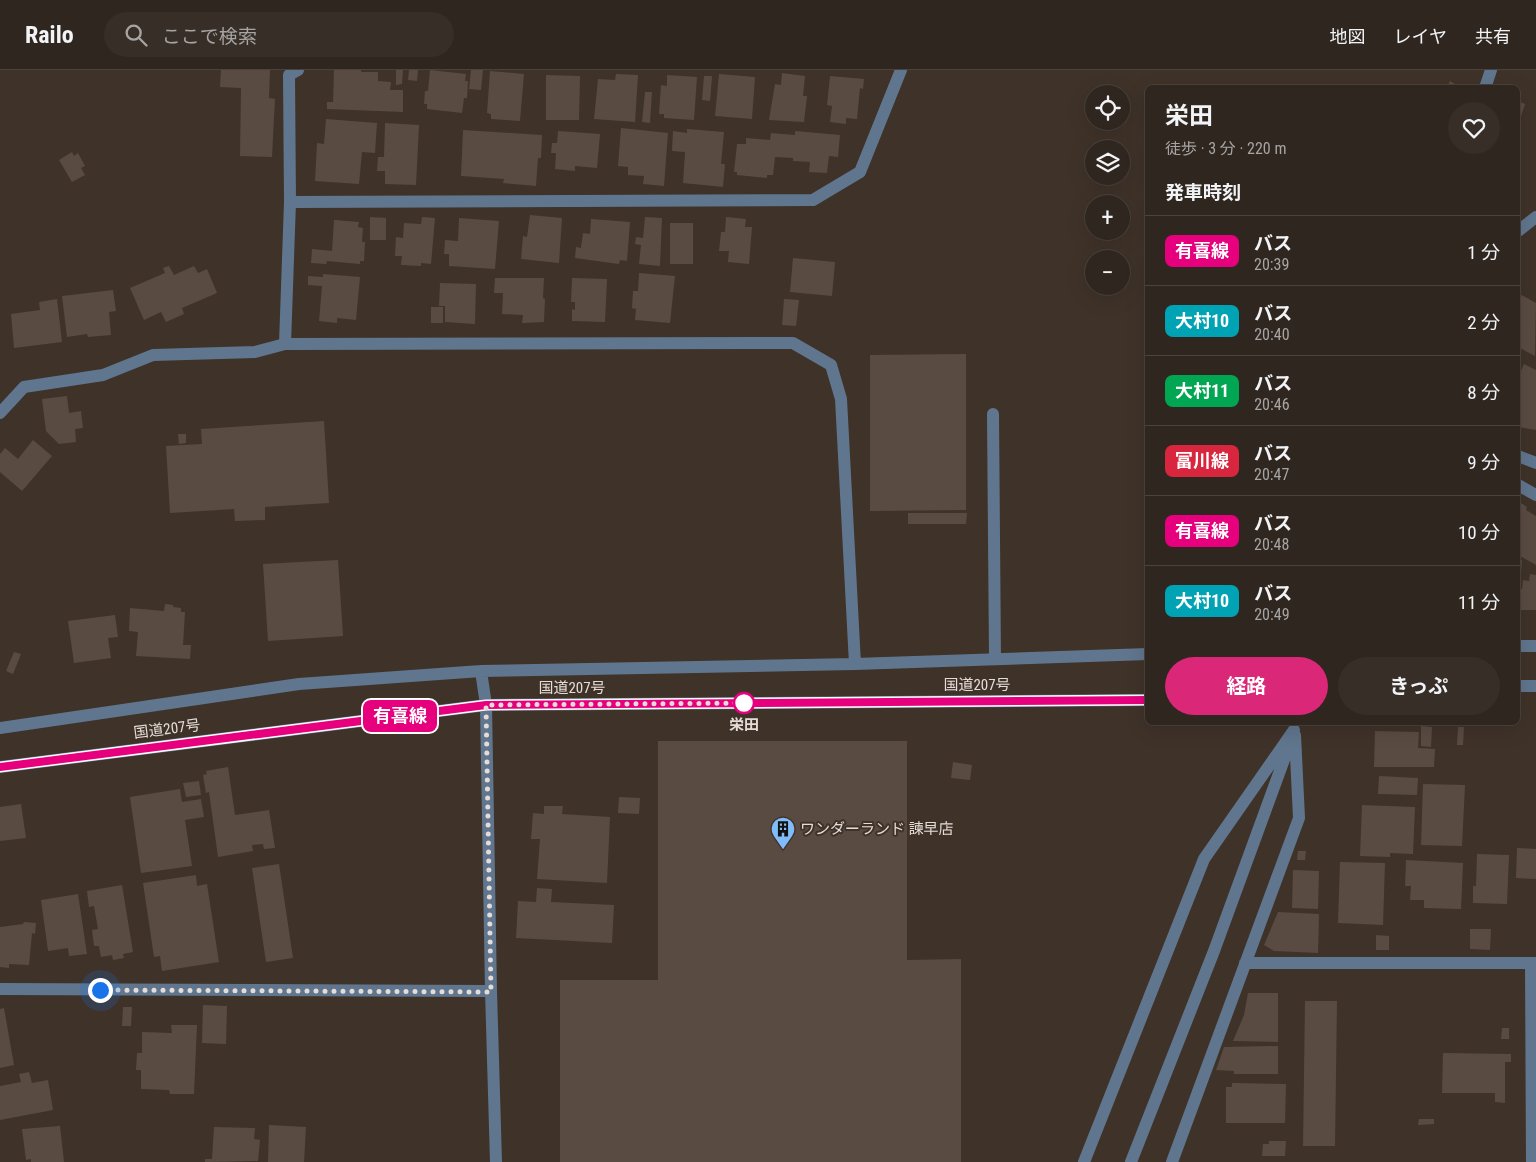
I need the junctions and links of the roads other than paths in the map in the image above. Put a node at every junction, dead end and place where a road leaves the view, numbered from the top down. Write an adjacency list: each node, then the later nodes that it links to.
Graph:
1 (298, 70): 5 (street)
2 (901, 70): 5 (street)
3 (1491, 70): 4 (street)
4 (1486, 85)
5 (290, 202): 8 (street)
6 (1536, 217): 7 (street)
7 (1520, 229)
8 (285, 344): 9 (street); 19 (street)
9 (0, 412)
10 (993, 414): 18 (street)
11 (1520, 457): 12 (street)
12 (1536, 463)
13 (1520, 486): 14 (street)
14 (1536, 496)
15 (1520, 646): 16 (street)
16 (1536, 646)
17 (1145, 654): 18 (street)
18 (995, 659): 19 (street)
19 (855, 664): 20 (street)
20 (481, 670): 24 (street); 26 (street)
21 (1520, 686): 22 (street)
22 (1536, 686)
23 (1145, 700): 24 (street, 国道207号)
24 (486, 705): 27 (street, 国道207号); 31 (street)
25 (1296, 726): 28 (street); 33 (street); 34 (street)
26 (0, 728)
27 (0, 767)
28 (1245, 963): 29 (street); 35 (street)
29 (1534, 963): 36 (street)
30 (0, 989): 31 (street)
31 (491, 992): 32 (street)
32 (496, 1162)
33 (1084, 1162)
34 (1131, 1162)
35 (1172, 1162)
36 (1532, 1162)

